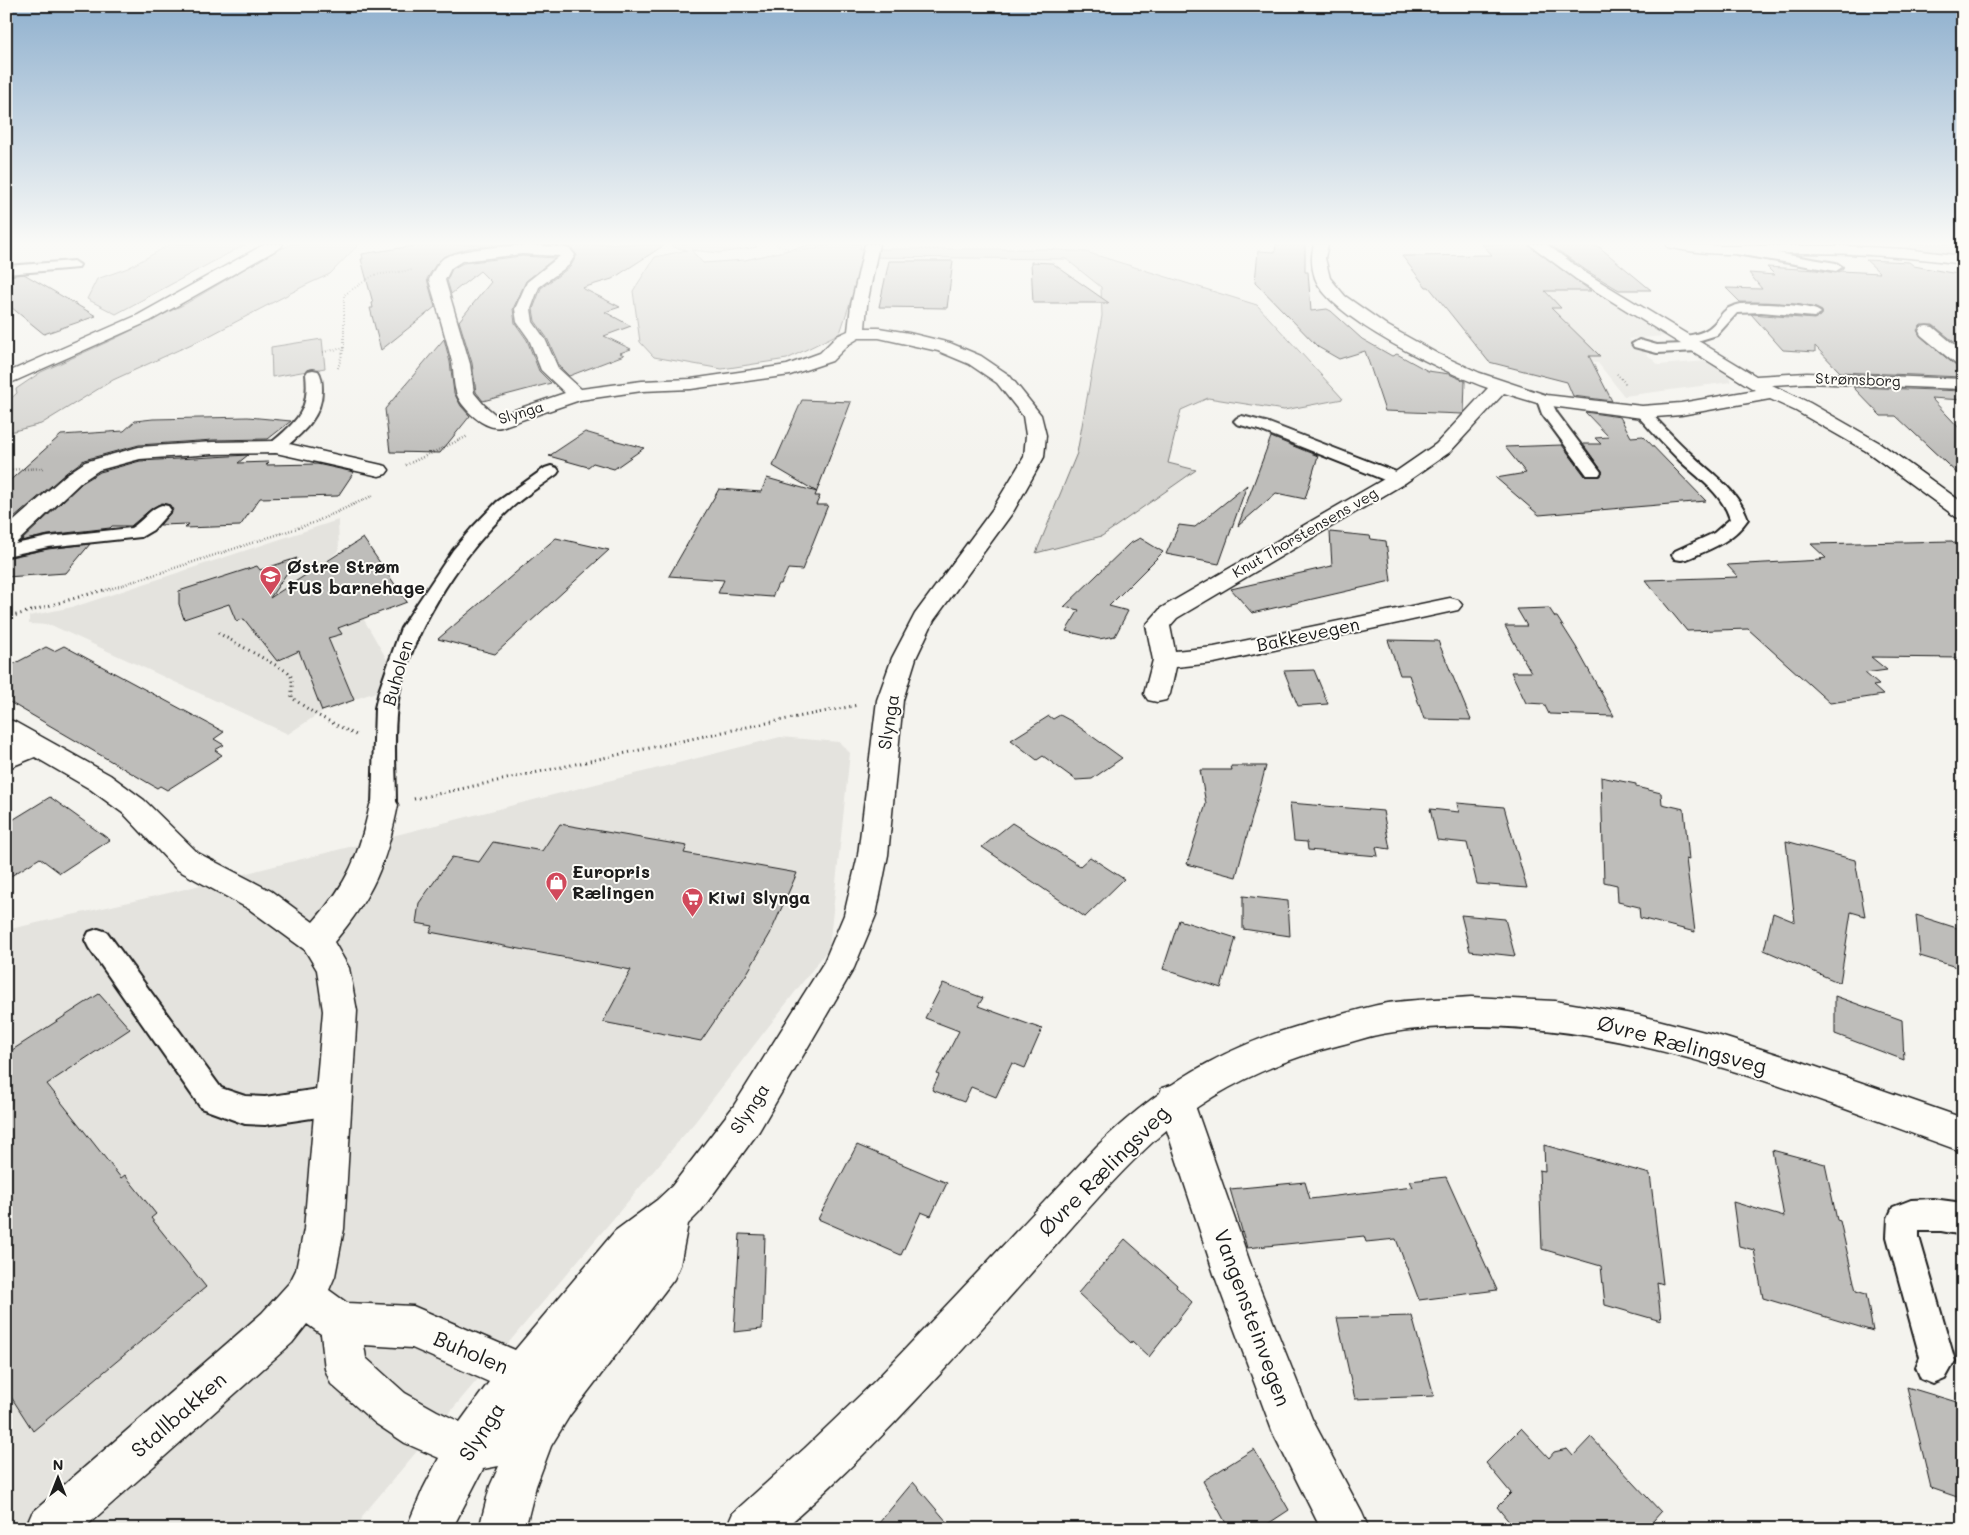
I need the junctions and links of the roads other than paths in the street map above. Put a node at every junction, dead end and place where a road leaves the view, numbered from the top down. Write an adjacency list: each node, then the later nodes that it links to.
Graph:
1 (147, 316): 13 (street)
2 (448, 316): 19 (street, Slynga)
3 (524, 316): 19 (street, Slynga)
4 (858, 316): 9 (street)
5 (1362, 316): 17 (street)
6 (1646, 316): 11 (street)
7 (1726, 316): 11 (lane)
8 (1927, 331): 12 (street)
9 (856, 333): 19 (street, Slynga); 45 (street, Slynga)
10 (1639, 344): 11 (lane)
11 (1692, 344): 14 (street)
12 (1963, 361)
13 (6, 380)
14 (1754, 381): 16 (street, Strømsborg); 18 (street)
15 (314, 382): 23 (lane)
16 (1963, 384)
17 (1499, 387): 20 (street); 27 (street, Knut Thorstensens veg)
18 (1772, 393): 21 (street); 29 (street)
19 (578, 395)
20 (1544, 400): 21 (street); 26 (lane)
21 (1642, 412): 32 (lane)
22 (1242, 420): 27 (lane)
23 (276, 447): 24 (street); 30 (street)
24 (389, 469)
25 (551, 471): 39 (lane, Buholen)
26 (1593, 472)
27 (1398, 479): 34 (street, Knut Thorstensens veg)
28 (162, 510): 31 (lane)
29 (1963, 513)
30 (6, 540)
31 (6, 551)
32 (1680, 555)
33 (1450, 606): 34 (street, Bakkevegen)
34 (1165, 660): 35 (street, Knut Thorstensens veg)
35 (1157, 694)
36 (6, 728): 37 (street)
37 (36, 745): 38 (street); 41 (street)
38 (6, 759)
39 (384, 805): 41 (street, Buholen)
40 (98, 940): 43 (lane)
41 (316, 941): 43 (street)
42 (1175, 1100): 44 (street, Øvre Rælingsveg); 56 (street, Øvre Rælingsveg); 57 (street, Vangensteinvegen)
43 (332, 1101): 47 (street)
44 (1963, 1135)
45 (671, 1214): 50 (street, Slynga); 51 (street)
46 (1963, 1218): 49 (lane)
47 (304, 1296): 48 (street); 53 (street, Stallbakken)
48 (340, 1323): 50 (street, Buholen); 52 (street)
49 (1933, 1367)
50 (521, 1374): 51 (street, Buholen); 52 (street, Slynga)
51 (535, 1432): 52 (street); 55 (street)
52 (469, 1449): 54 (street, Slynga)
53 (48, 1529)
54 (429, 1529)
55 (502, 1529)
56 (749, 1529)
57 (1346, 1529)

